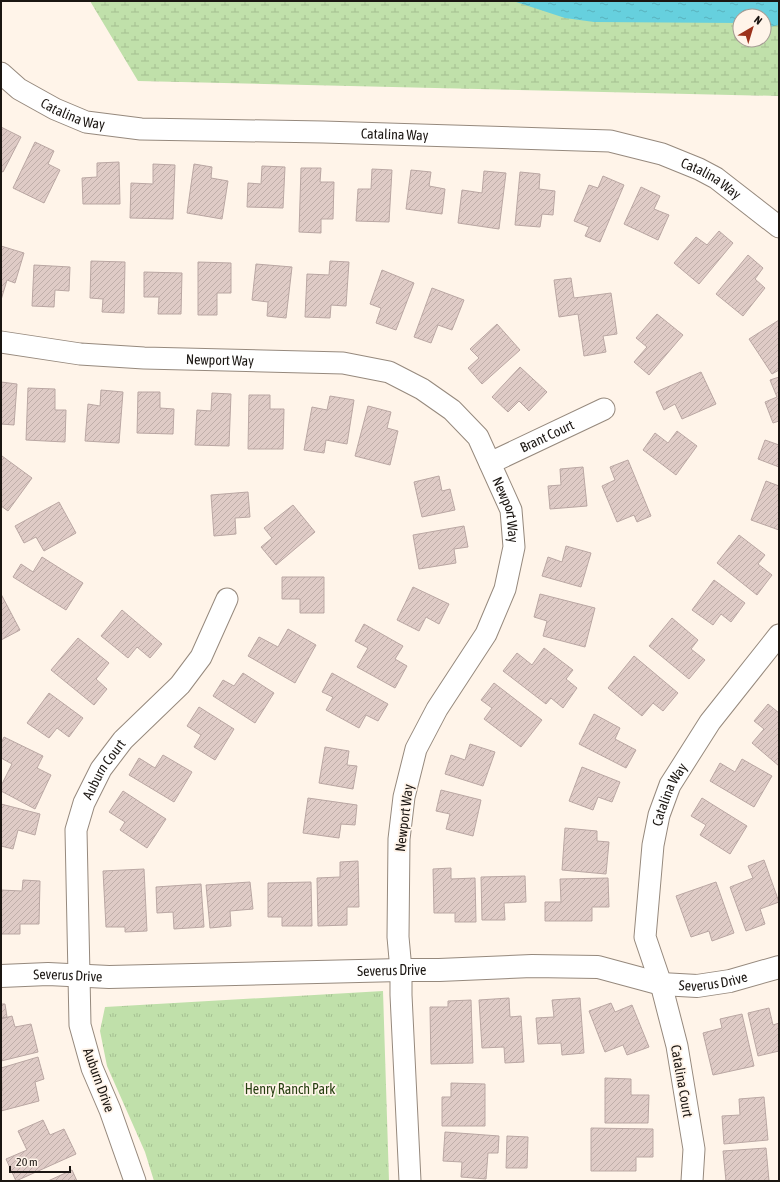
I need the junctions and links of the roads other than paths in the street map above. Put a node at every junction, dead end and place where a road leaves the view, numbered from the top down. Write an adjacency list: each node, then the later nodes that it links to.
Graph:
1 (1, 73): 2 (street, Catalina Way)
2 (779, 227)
3 (1, 342): 5 (street, Newport Way)
4 (604, 410): 5 (street, Brant Court)
5 (490, 463): 9 (street, Newport Way)
6 (227, 599): 11 (street, Auburn Court)
7 (779, 635): 12 (street, Catalina Way)
8 (779, 967): 12 (street, Severus Drive)
9 (402, 970): 11 (street, Severus Drive); 12 (street, Severus Drive); 14 (street, Newport Way)
10 (1, 976): 11 (street, Severus Drive)
11 (79, 976): 13 (street, Auburn Drive)
12 (661, 984): 15 (street, Catalina Court)
13 (135, 1181)
14 (410, 1181)
15 (692, 1181)

